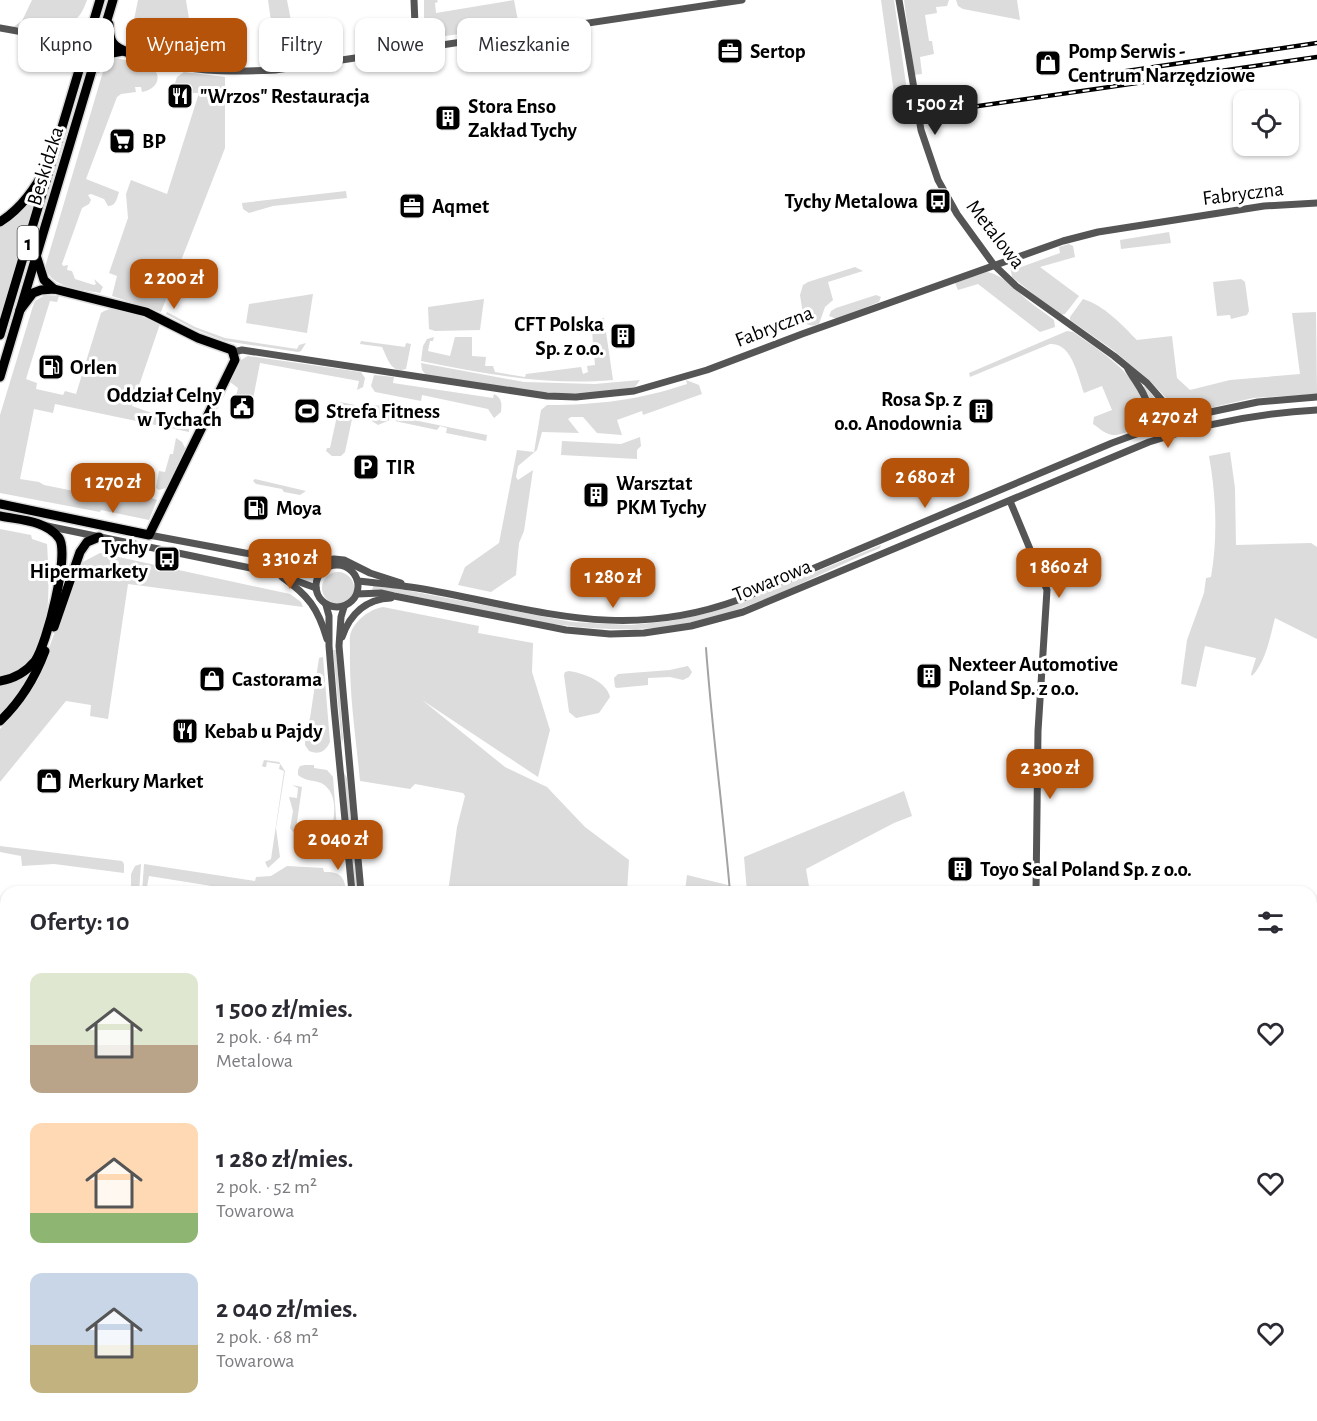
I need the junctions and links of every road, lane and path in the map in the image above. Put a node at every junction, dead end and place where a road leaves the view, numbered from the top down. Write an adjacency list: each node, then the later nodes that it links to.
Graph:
1 (100, 0): 16 (main road, Beskidzka / 1)
2 (113, 0): 6 (main road, Beskidzka / 1)
3 (414, 0): 7 (street)
4 (742, 0): 10 (street)
5 (899, 0): 20 (street, Metalowa)
6 (109, 16): 11 (main road); 15 (main road, Beskidzka / 1)
7 (415, 18)
8 (0, 28): 9 (street)
9 (18, 31)
10 (445, 46)
11 (123, 51): 12 (main road); 15 (main road)
12 (126, 52)
13 (355, 59): 14 (street)
14 (247, 72)
15 (91, 76): 19 (main road, Beskidzka / 1)
16 (56, 150): 18 (main road); 23 (main road, Beskidzka / 1)
17 (1317, 203): 20 (street, Fabryczna)
18 (0, 222)
19 (37, 256): 21 (main road); 22 (main road, Beskidzka / 1)
20 (994, 266): 24 (street, Fabryczna); 25 (street, Metalowa)
21 (54, 289): 22 (main road); 24 (main road, Fabryczna)
22 (20, 310): 26 (main road, Beskidzka / 1)
23 (0, 335)
24 (234, 352): 36 (main road)
25 (1126, 367): 29 (street, Metalowa); 31 (street)
26 (0, 377)
27 (1317, 397): 29 (street, Towarowa)
28 (1317, 410): 30 (street, Towarowa)
29 (1177, 419): 30 (street); 31 (street, Towarowa)
30 (1178, 433): 32 (street, Towarowa)
31 (1135, 434): 37 (street, Towarowa)
32 (1010, 501): 39 (street, Towarowa); 56 (street)
33 (0, 504): 36 (main road)
34 (0, 516): 35 (main road)
35 (42, 524): 38 (street); 52 (main road)
36 (149, 535): 40 (street)
37 (893, 536): 39 (street); 45 (street, Towarowa)
38 (99, 537): 42 (street); 53 (main road)
39 (898, 547): 47 (street, Towarowa)
40 (245, 553): 41 (street); 45 (street)
41 (323, 570): 43 (street); 44 (street)
42 (274, 573): 44 (street); 50 (street)
43 (358, 581): 45 (street, Towarowa); 46 (street)
44 (316, 588): 48 (street)
45 (416, 588)
46 (357, 594): 47 (street, Towarowa); 49 (street)
47 (405, 598): 51 (street)
48 (326, 605): 49 (street); 50 (street)
49 (344, 607): 51 (street)
50 (329, 646): 54 (street)
51 (339, 646): 55 (street)
52 (0, 681)
53 (0, 721)
54 (351, 886)
55 (360, 886)
56 (1036, 886)

